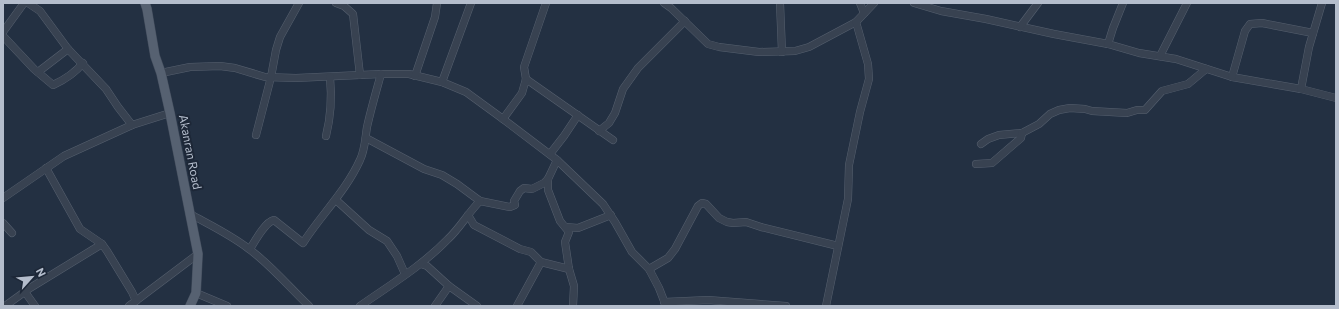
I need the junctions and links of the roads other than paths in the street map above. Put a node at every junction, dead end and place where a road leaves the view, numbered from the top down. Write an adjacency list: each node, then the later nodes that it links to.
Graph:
1 (24, 3): 24 (street)
2 (28, 3): 28 (street)
3 (145, 3): 34 (main road, Akanran Road)
4 (299, 3): 38 (street)
5 (336, 3): 36 (street)
6 (437, 3): 37 (street)
7 (471, 3): 42 (street)
8 (546, 3): 41 (street)
9 (664, 3): 21 (street)
10 (780, 3): 29 (street)
11 (860, 3): 20 (street)
12 (874, 3): 20 (street)
13 (914, 3): 19 (street)
14 (945, 3): 19 (street)
15 (1038, 3): 23 (street)
16 (1123, 3): 27 (street)
17 (1187, 3): 30 (street)
18 (1322, 3): 25 (street)
19 (941, 11): 23 (street)
20 (864, 13): 22 (street)
21 (685, 21): 29 (street); 49 (street)
22 (856, 22): 29 (street); 71 (street)
23 (1020, 27): 27 (street)
24 (3, 32)
25 (1312, 33): 40 (street); 43 (street)
26 (3, 36): 33 (street)
27 (1108, 44): 30 (street)
28 (68, 49): 31 (street); 33 (street)
29 (782, 52)
30 (1160, 56): 32 (street)
31 (83, 63): 33 (street); 48 (street)
32 (1206, 69): 40 (street); 50 (street)
33 (38, 72)
34 (161, 72): 38 (street); 45 (main road, Akanran Road)
35 (381, 74): 36 (street); 37 (street); 53 (street)
36 (360, 75): 39 (street)
37 (415, 76): 42 (street)
38 (271, 77): 39 (street); 51 (street)
39 (330, 77): 52 (street)
40 (1232, 77): 43 (street)
41 (526, 79): 46 (street); 47 (street)
42 (442, 82): 47 (street)
43 (1301, 89): 44 (street)
44 (1336, 98)
45 (170, 113): 48 (street); 64 (main road, Akanran Road)
46 (578, 115): 49 (street); 56 (street)
47 (504, 119): 56 (street)
48 (132, 125): 59 (street)
49 (600, 131): 54 (street)
50 (1022, 133): 55 (street); 58 (street)
51 (256, 135)
52 (326, 136)
53 (366, 138): 62 (street); 63 (street)
54 (613, 140)
55 (981, 144)
56 (550, 154): 57 (street)
57 (557, 160): 60 (street); 66 (street)
58 (976, 164)
59 (46, 168): 61 (street); 70 (street)
60 (548, 179): 63 (street); 68 (street)
61 (3, 198)
62 (336, 200): 72 (street); 78 (street)
63 (480, 201): 65 (street)
64 (190, 214): 72 (street); 73 (main road, Akanran Road)
65 (468, 215): 74 (street); 75 (street)
66 (611, 215): 68 (street); 77 (street)
67 (3, 222): 69 (street)
68 (566, 226): 76 (street)
69 (12, 233)
70 (102, 244): 80 (street); 82 (street)
71 (838, 246): 77 (street); 96 (street)
72 (250, 249): 89 (street)
73 (198, 254): 81 (main road, Akanran Road); 82 (street)
74 (541, 262): 76 (street); 93 (street)
75 (421, 264): 78 (street); 79 (street)
76 (569, 268): 94 (street)
77 (649, 269): 83 (street)
78 (405, 274): 90 (street)
79 (449, 286): 91 (street); 92 (street)
80 (25, 292): 84 (street); 85 (street)
81 (196, 294): 87 (main road, Akanran Road); 88 (street)
82 (136, 301): 86 (street)
83 (665, 304): 95 (street)
84 (5, 306)
85 (35, 306)
86 (129, 306)
87 (190, 306)
88 (227, 306)
89 (309, 306)
90 (360, 306)
91 (435, 306)
92 (477, 306)
93 (517, 306)
94 (573, 306)
95 (786, 306)
96 (826, 306)

